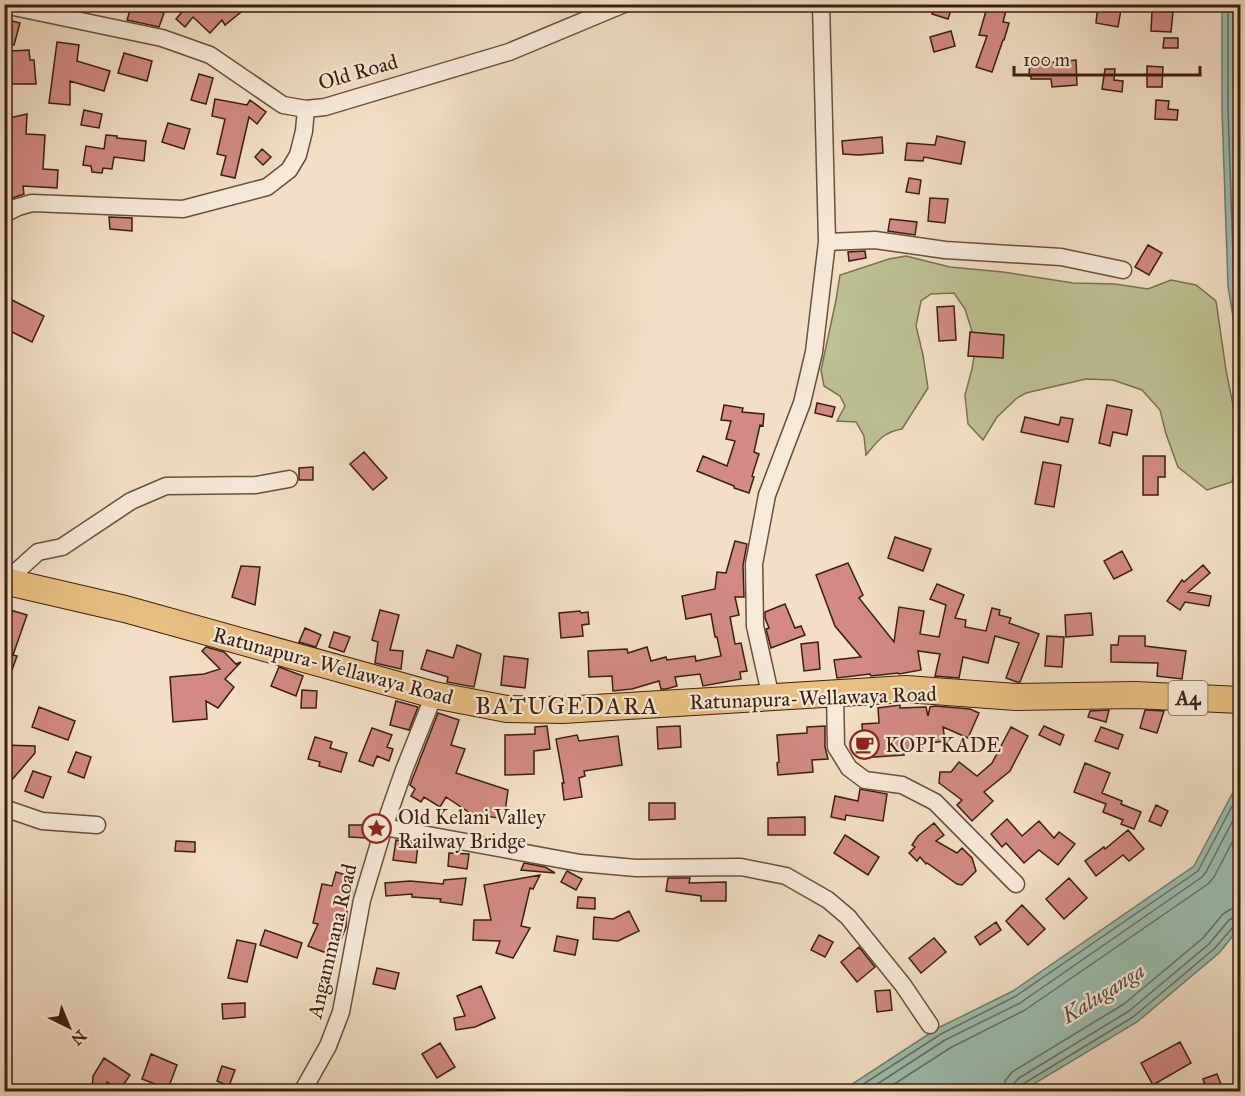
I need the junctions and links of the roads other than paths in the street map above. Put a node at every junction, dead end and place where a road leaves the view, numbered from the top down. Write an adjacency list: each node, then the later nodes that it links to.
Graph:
1 (624, 4): 4 (street, Old Road)
2 (821, 4): 6 (street)
3 (4, 5): 4 (street, Old Road)
4 (306, 109): 5 (street)
5 (4, 214)
6 (826, 242): 7 (street); 12 (street)
7 (1123, 270)
8 (289, 479): 9 (street)
9 (5, 581): 11 (highway, Ratunapura-Wellawaya Road / A4)
10 (835, 693): 12 (highway, Ratunapura-Wellawaya Road / A4); 13 (highway, Ratunapura-Wellawaya Road / A4); 17 (street)
11 (434, 695): 12 (highway, Ratunapura-Wellawaya Road / A4); 16 (street, Angammana Road)
12 (771, 698)
13 (1240, 700)
14 (4, 808): 15 (street)
15 (97, 825)
16 (384, 827): 18 (street); 19 (street, Angammana Road)
17 (1016, 884)
18 (930, 1025)
19 (302, 1092)

